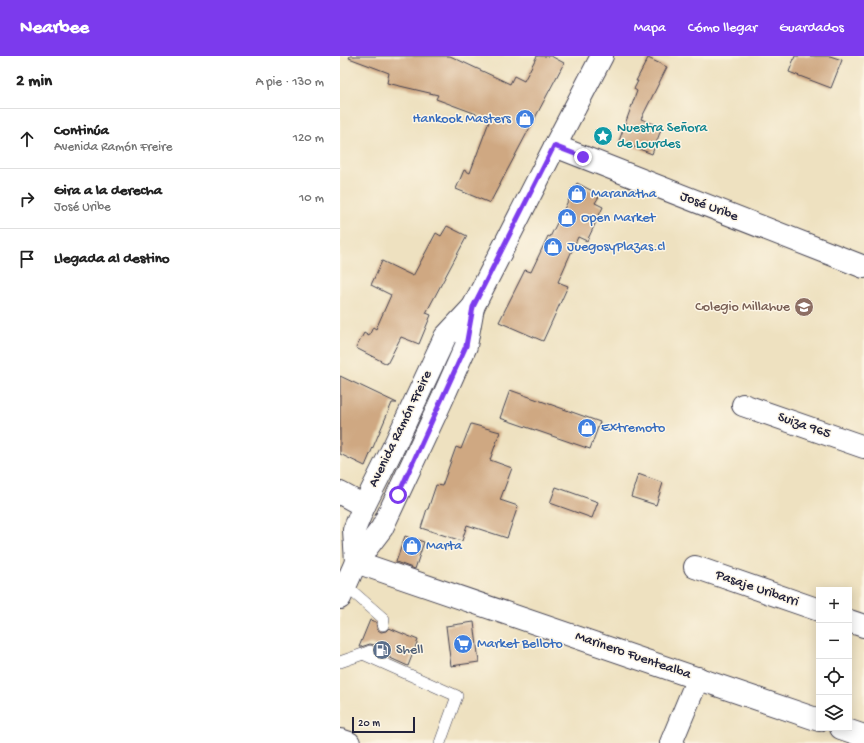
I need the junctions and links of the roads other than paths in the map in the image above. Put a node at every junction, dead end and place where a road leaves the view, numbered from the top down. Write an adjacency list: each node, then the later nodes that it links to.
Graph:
1 (602, 56): 2 (street, Avenida Ramón Freire)
2 (554, 146): 3 (street, José Uribe); 4 (street, Avenida Ramón Freire)
3 (864, 267)
4 (473, 307): 8 (street, Avenida Ramón Freire); 9 (street, Avenida Ramón Freire)
5 (743, 405): 6 (street, Suiza 965)
6 (864, 447)
7 (340, 492): 8 (street)
8 (364, 506): 9 (street); 10 (street, Avenida Ramón Freire)
9 (371, 544): 10 (street, Avenida Ramón Freire)
10 (356, 562): 12 (street, Avenida Ramón Freire); 18 (street, Marinero Fuentealba)
11 (695, 567): 13 (street, Pasaje Uribarri)
12 (343, 592): 15 (lane)
13 (816, 609)
14 (852, 621): 16 (street)
15 (383, 622)
16 (864, 626)
17 (340, 662): 24 (lane)
18 (698, 678): 19 (street, Marinero Fuentealba); 25 (street)
19 (816, 719)
20 (850, 731): 21 (street)
21 (864, 736)
22 (340, 740): 23 (street)
23 (349, 743)
24 (440, 743)
25 (671, 743)

